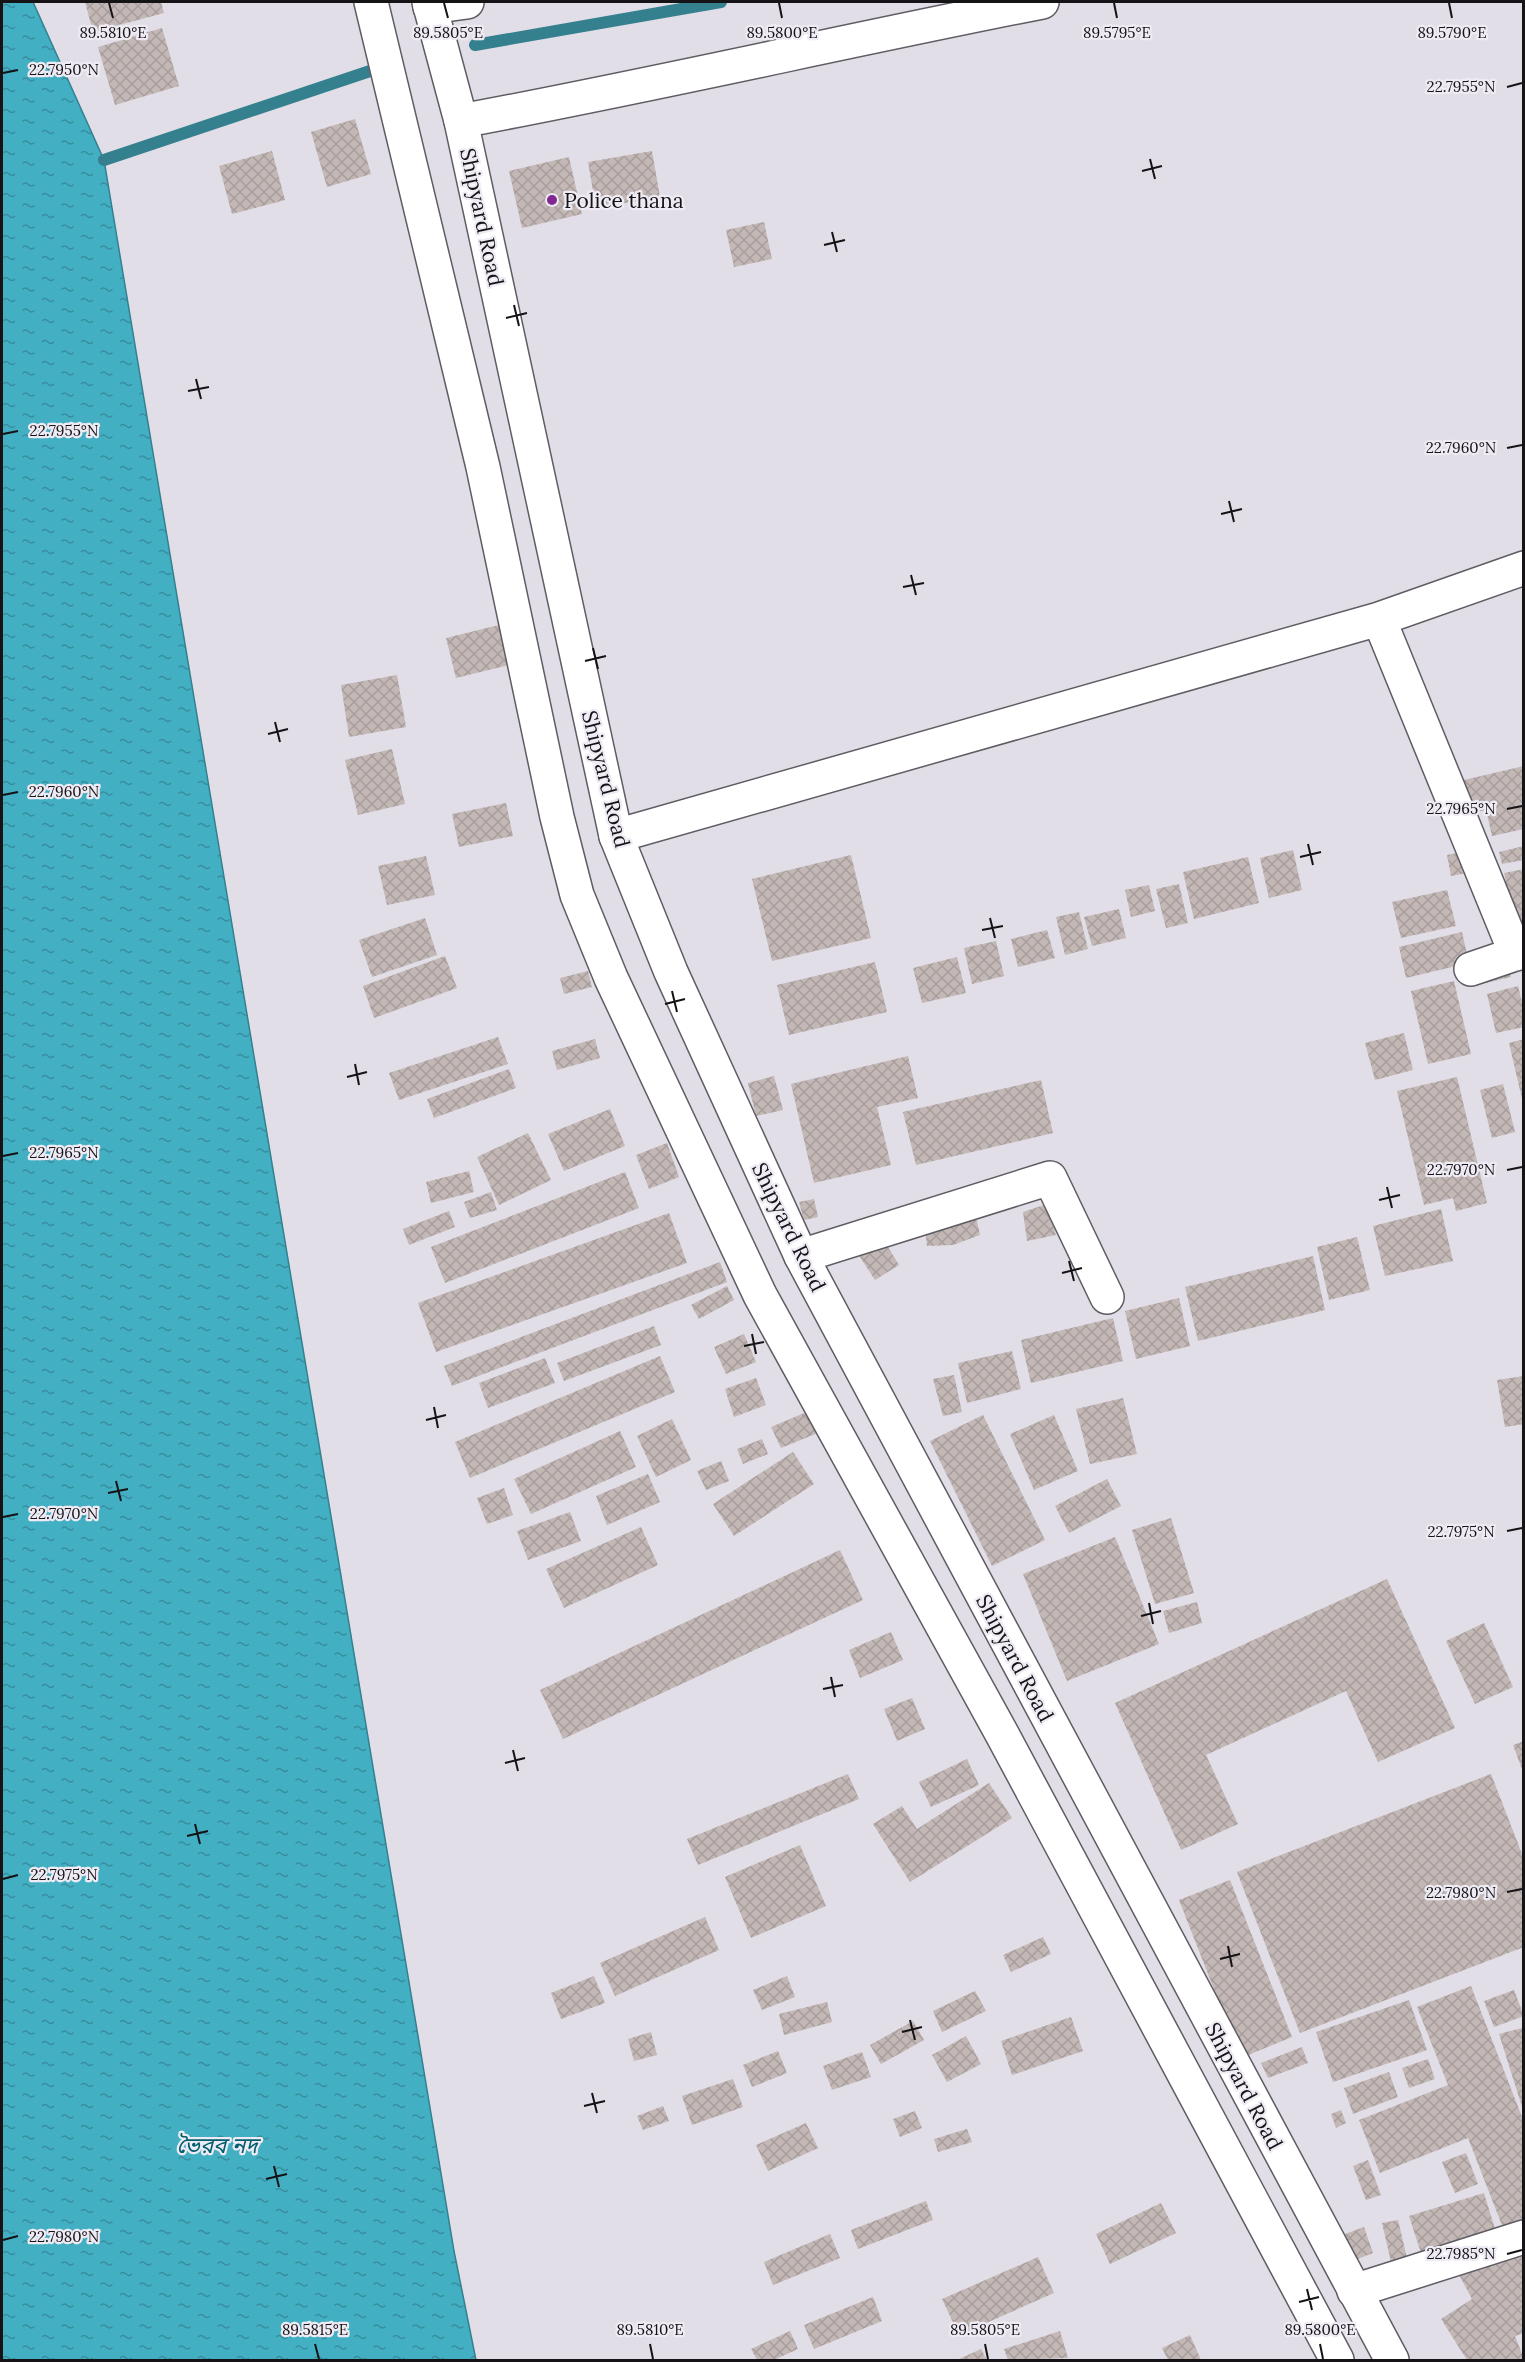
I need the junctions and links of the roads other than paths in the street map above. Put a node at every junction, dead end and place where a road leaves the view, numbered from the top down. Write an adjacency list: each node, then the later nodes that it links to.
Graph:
1 (371, 2): 15 (main road)
2 (468, 2): 4 (main road)
3 (1042, 2): 5 (main road)
4 (429, 4): 5 (main road, Shipyard Road)
5 (461, 121): 8 (main road, Shipyard Road)
6 (1524, 568): 7 (main road)
7 (1379, 618): 8 (main road); 9 (main road)
8 (616, 836): 11 (main road, Shipyard Road)
9 (1520, 952): 10 (main road)
10 (1471, 969)
11 (801, 1256): 12 (main road); 14 (main road, Shipyard Road)
12 (1107, 1296)
13 (1524, 2237): 14 (main road)
14 (1354, 2291): 16 (main road, Shipyard Road)
15 (1337, 2361)
16 (1392, 2361)

